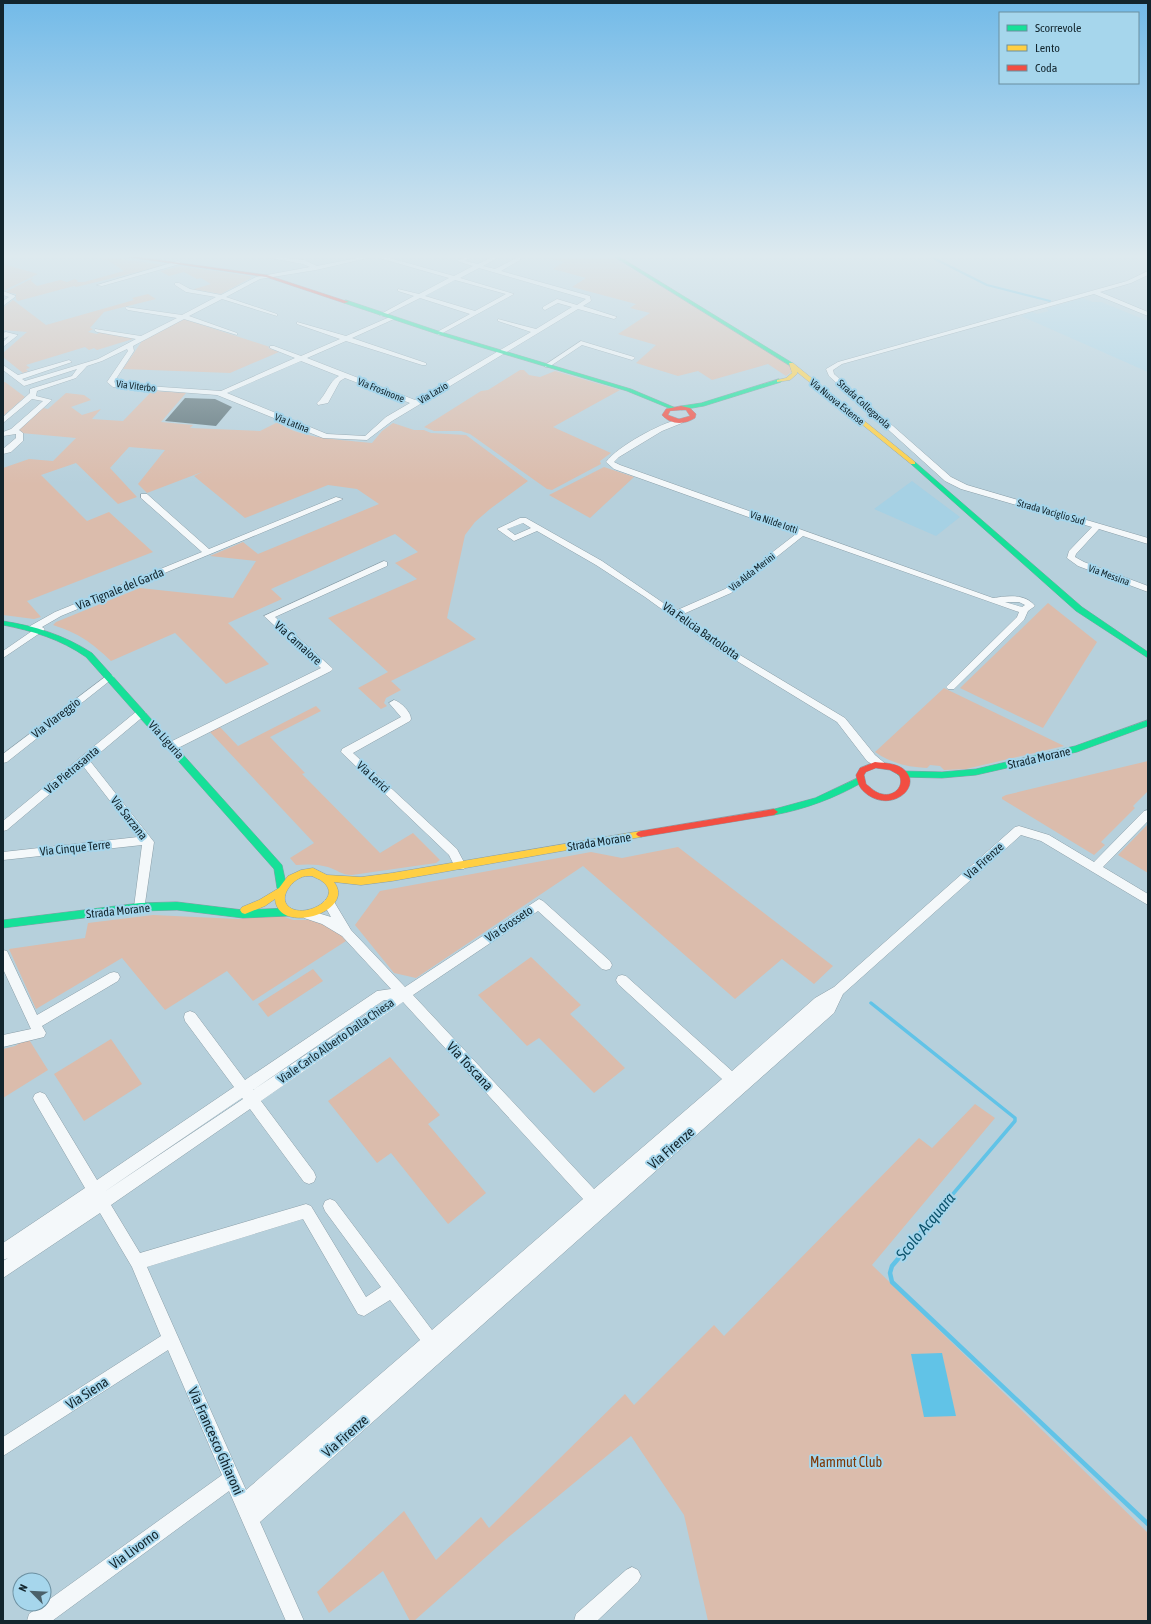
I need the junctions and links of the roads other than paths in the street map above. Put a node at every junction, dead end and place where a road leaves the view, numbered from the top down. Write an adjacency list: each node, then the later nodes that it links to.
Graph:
1 (113, 333): 13 (street)
2 (152, 333): 13 (street)
3 (231, 333): 11 (street)
4 (330, 333): 14 (street)
5 (358, 333): 14 (street)
6 (439, 333): 18 (main road)
7 (533, 333): 18 (street, Via Lazio)
8 (740, 333): 22 (main road, Via Nuova Estense)
9 (749, 333): 49 (main road, Via Nuova Estense)
10 (949, 333): 50 (street, Strada Collegarola)
11 (235, 334)
12 (3, 337): 15 (street)
13 (142, 338): 16 (street)
14 (346, 338): 19 (street); 21 (street)
15 (3, 345)
16 (130, 345): 23 (street); 27 (street); 32 (street, Via Viterbo)
17 (272, 347): 19 (street, Via Frosinone)
18 (502, 352): 24 (main road); 35 (street, Via Lazio)
19 (302, 358): 26 (street, Via Frosinone); 32 (street)
20 (632, 358): 24 (street)
21 (424, 364)
22 (791, 364): 28 (main road); 30 (main road, Via Nuova Estense)
23 (85, 365): 29 (street); 31 (street)
24 (548, 366): 33 (main road)
25 (3, 367): 27 (street)
26 (347, 375): 34 (street, Via Frosinone); 35 (street, Via Frosinone)
27 (17, 378): 29 (street)
28 (783, 380): 30 (main road); 36 (main road)
29 (24, 384): 31 (street)
30 (821, 389): 49 (main road, Via Nuova Estense)
31 (31, 394): 40 (street); 43 (street)
32 (220, 394): 46 (street, Via Latina)
33 (648, 399): 37 (main road); 39 (main road)
34 (322, 403)
35 (416, 403): 46 (street, Via Lazio)
36 (702, 405): 37 (main road); 38 (main road)
37 (677, 408): 38 (main road); 39 (main road)
38 (693, 414): 41 (main road)
39 (665, 415): 41 (main road); 42 (street, Via Nilde Iotti)
40 (3, 421)
41 (679, 421): 42 (street, Via Nilde Iotti)
42 (659, 429): 55 (street, Via Nilde Iotti)
43 (14, 431): 44 (street); 45 (street)
44 (3, 434)
45 (20, 437): 47 (street); 48 (street)
46 (367, 438)
47 (3, 443)
48 (3, 452)
49 (913, 463): 63 (main road, Via Nuova Estense)
50 (955, 483): 53 (street, Strada Vaciglio Sud)
51 (144, 496): 57 (street)
52 (339, 499): 57 (street, Via Tignale del Garda)
53 (1098, 526): 56 (street, Strada Vaciglio Sud); 59 (street, Via Messina)
54 (537, 528): 60 (street, Via Felicia Bartolotta)
55 (803, 532): 60 (street, Via Alda Merini); 68 (street, Via Nilde Iotti)
56 (1148, 540)
57 (208, 553): 62 (street, Via Tignale del Garda)
58 (384, 564): 75 (street, Via Camaiore)
59 (1148, 589)
60 (675, 614): 74 (street, Via Felicia Bartolotta)
61 (3, 623): 62 (main road, Via Liguria)
62 (36, 629): 65 (street, Via Tignale del Garda); 67 (main road, Via Liguria)
63 (1107, 630): 64 (main road, Via Nuova Estense); 66 (main road, Via Nuova Estense)
64 (1148, 648)
65 (3, 655)
66 (1148, 656)
67 (109, 677): 70 (main road, Via Liguria); 76 (street, Via Viareggio)
68 (951, 687)
69 (394, 703): 89 (street, Via Lerici)
70 (141, 713): 75 (main road, Via Liguria); 77 (street, Via Pietrasanta)
71 (1148, 718): 73 (main road, Strada Morane)
72 (1148, 723): 73 (main road, Strada Morane)
73 (1132, 729): 81 (main road, Strada Morane)
74 (858, 742): 78 (street, Via Felicia Bartolotta); 80 (street, Via Felicia Bartolotta)
75 (172, 746): 90 (main road, Via Liguria)
76 (3, 759)
77 (84, 760): 86 (street, Via Pietrasanta); 87 (street, Via Sarzana)
78 (882, 765): 79 (main road); 80 (main road)
79 (901, 774): 81 (main road, Strada Morane); 82 (main road)
80 (862, 775): 83 (main road); 84 (main road, Strada Morane)
81 (942, 775): 82 (main road, Strada Morane)
82 (906, 784): 83 (main road)
83 (866, 790): 84 (main road, Strada Morane)
84 (834, 794): 89 (main road, Strada Morane)
85 (1148, 814): 91 (street)
86 (3, 828)
87 (147, 840): 88 (street, Via Cinque Terre); 98 (street, Via Sarzana)
88 (3, 856)
89 (460, 866): 94 (main road, Strada Morane)
90 (278, 868): 92 (main road); 95 (main road, Via Liguria)
91 (1095, 868): 97 (street, Via Firenze); 112 (street, Via Firenze)
92 (301, 874): 93 (main road); 95 (main road)
93 (328, 878): 94 (main road, Strada Morane); 96 (main road)
94 (361, 881): 96 (main road, Strada Morane)
95 (282, 889): 99 (main road); 100 (main road, Strada Morane)
96 (331, 900): 101 (main road); 103 (street, Via Toscana)
97 (1148, 900)
98 (140, 907): 100 (main road, Strada Morane); 102 (main road, Strada Morane)
99 (288, 912): 100 (main road, Strada Morane); 101 (main road)
100 (233, 913)
101 (308, 915): 103 (street, Via Toscana)
102 (3, 924)
103 (347, 933): 108 (street, Via Toscana)
104 (3, 955): 110 (street)
105 (606, 965): 108 (street, Via Grosseto)
106 (114, 977): 110 (street)
107 (622, 980): 112 (street)
108 (404, 994): 113 (street, Viale Carlo Alberto Dalla Chiesa); 117 (street, Via Toscana)
109 (190, 1017): 113 (street)
110 (34, 1024): 111 (street)
111 (3, 1041)
112 (736, 1083): 117 (street, Via Firenze)
113 (247, 1095): 115 (street); 116 (street, Viale Carlo Alberto Dalla Chiesa)
114 (40, 1098): 116 (street)
115 (308, 1177)
116 (98, 1196): 119 (street, Viale Carlo Alberto Dalla Chiesa); 120 (street, Via Francesco Ghiaroni); 121 (street, Viale Carlo Alberto Dalla Chiesa)
117 (598, 1204): 124 (street, Via Firenze)
118 (330, 1206): 122 (street)
119 (3, 1252)
120 (137, 1262): 122 (street); 123 (street, Via Francesco Ghiaroni)
121 (3, 1270)
122 (392, 1289): 124 (street)
123 (171, 1339): 125 (street, Via Siena); 126 (street, Via Francesco Ghiaroni)
124 (435, 1347): 127 (street, Via Firenze)
125 (3, 1447)
126 (232, 1478): 127 (street, Via Francesco Ghiaroni); 129 (street, Via Livorno)
127 (247, 1511): 130 (street, Via Francesco Ghiaroni)
128 (632, 1576): 131 (street)
129 (36, 1621)
130 (295, 1621)
131 (583, 1621)

